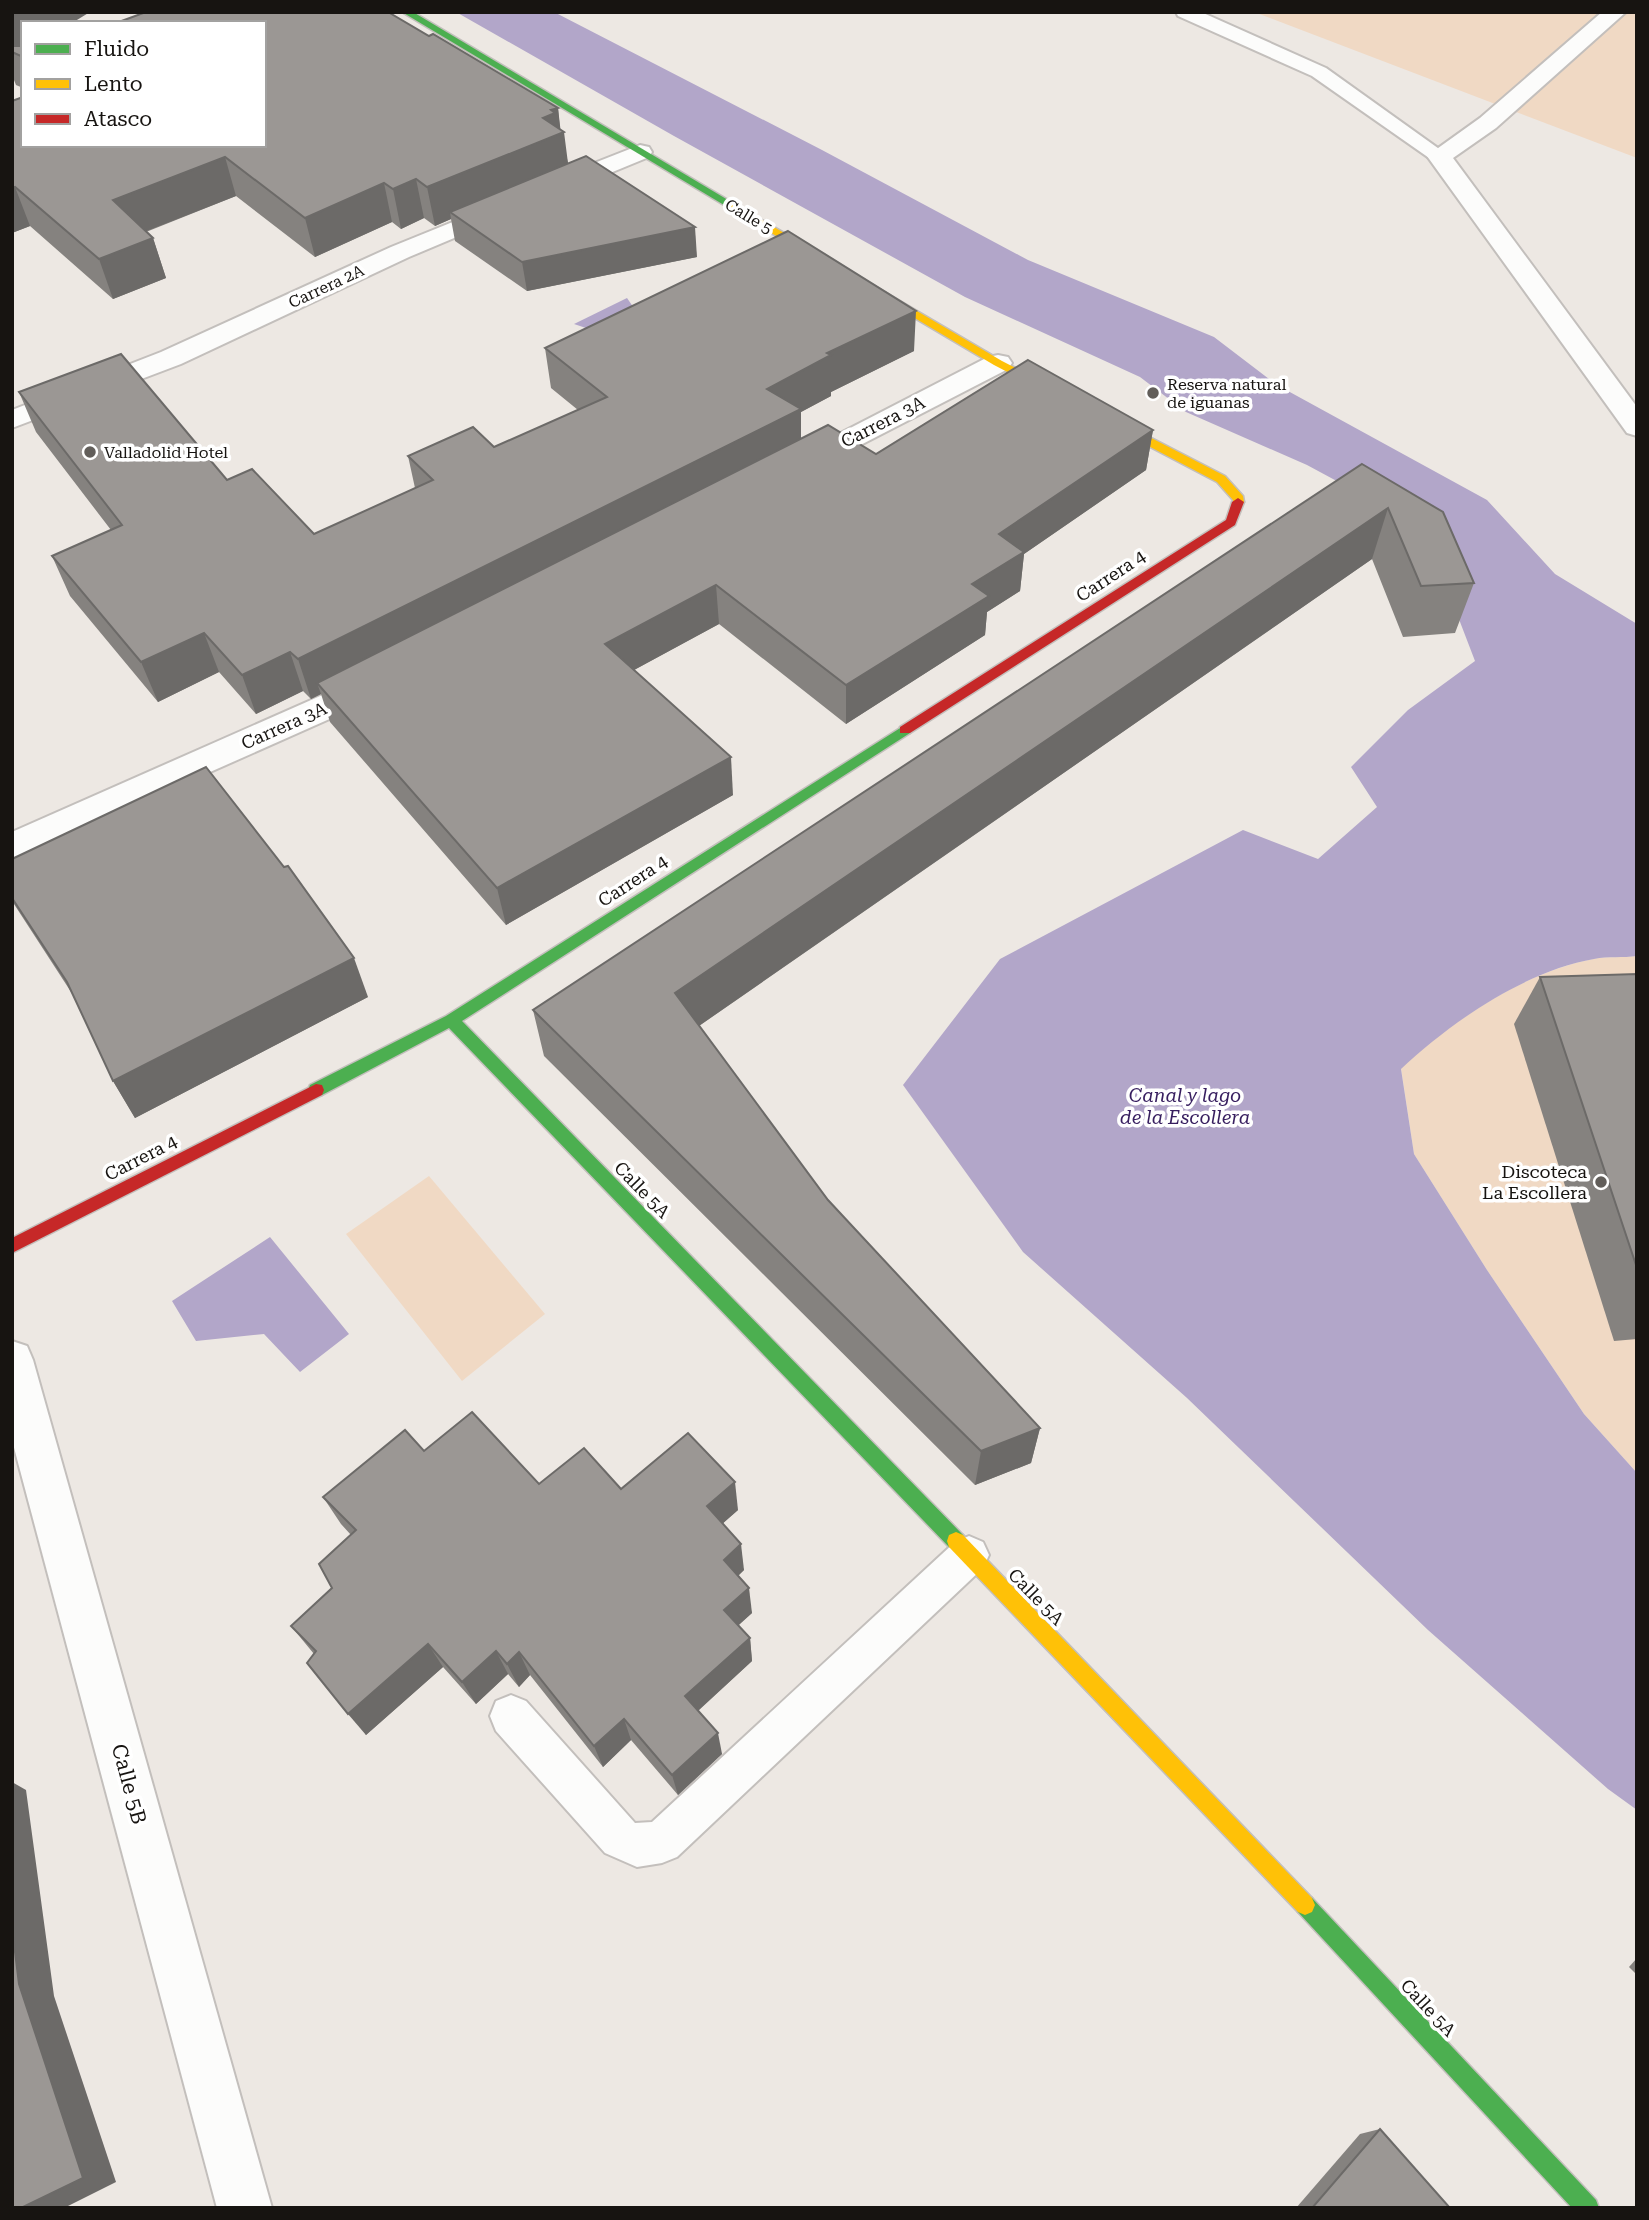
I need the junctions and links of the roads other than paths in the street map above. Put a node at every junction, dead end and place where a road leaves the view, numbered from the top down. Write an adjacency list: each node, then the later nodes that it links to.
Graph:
1 (406, 12): 4 (street, Calle 5)
2 (1185, 12): 5 (lane)
3 (1615, 12): 5 (street)
4 (640, 152): 6 (street, Calle 5); 7 (street, Carrera 2A)
5 (1439, 156): 8 (street)
6 (998, 363): 9 (street, Carrera 3A); 10 (street, Calle 5)
7 (12, 420)
8 (1637, 428)
9 (777, 476)
10 (1240, 499): 13 (street, Carrera 4)
11 (397, 671): 12 (street, Carrera 3A)
12 (12, 847)
13 (451, 1020): 14 (street, Carrera 4); 16 (street, Calle 5A)
14 (12, 1246)
15 (12, 1360): 18 (street, Calle 5B)
16 (969, 1555): 17 (lane); 19 (street, Calle 5A)
17 (511, 1716)
18 (245, 2208)
19 (1588, 2208)

